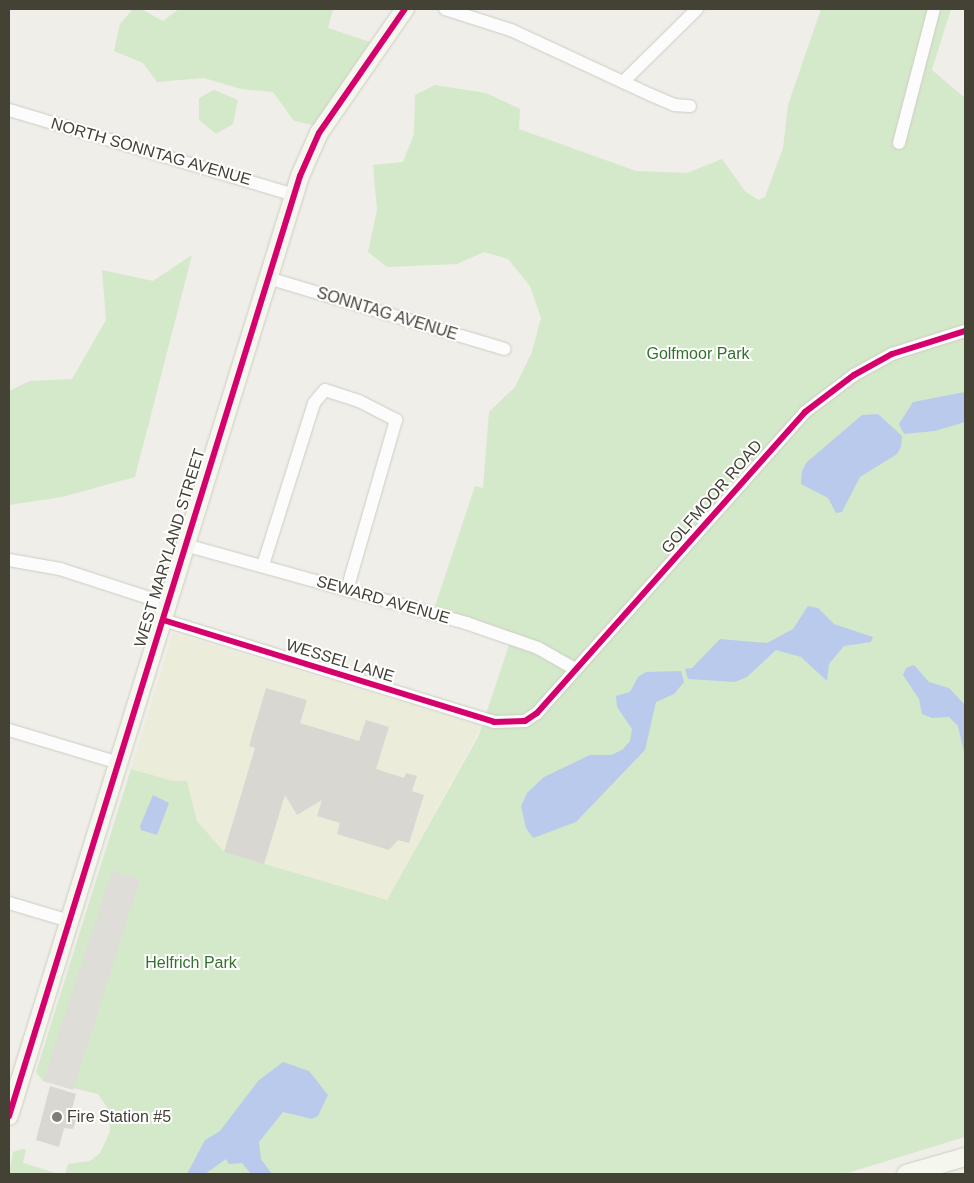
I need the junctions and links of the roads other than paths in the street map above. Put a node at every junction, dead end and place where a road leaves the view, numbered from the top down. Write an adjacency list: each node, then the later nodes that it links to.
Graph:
1 (405, 9): 9 (street, WEST MARYLAND STREET)
2 (445, 9): 5 (street)
3 (697, 9): 5 (street)
4 (934, 9): 8 (street)
5 (623, 82): 6 (street)
6 (690, 106)
7 (9, 110): 9 (street, NORTH SONNTAG AVENUE)
8 (899, 143)
9 (294, 195): 10 (street, WEST MARYLAND STREET)
10 (268, 278): 12 (street, SONNTAG AVENUE); 13 (street, WEST MARYLAND STREET)
11 (965, 331): 18 (street, GOLFMOOR ROAD)
12 (505, 350)
13 (186, 545): 15 (street, SEWARD AVENUE); 17 (street, WEST MARYLAND STREET)
14 (9, 560): 17 (street, WESSEL LANE)
15 (263, 565): 16 (street, SEWARD AVENUE); 16 (street)
16 (347, 590): 18 (street, SEWARD AVENUE)
17 (165, 612): 19 (street, WESSEL LANE); 21 (street, WEST MARYLAND STREET)
18 (575, 669): 19 (street, GOLFMOOR ROAD)
19 (511, 724)
20 (9, 730): 21 (street)
21 (119, 763): 23 (street, WEST MARYLAND STREET)
22 (9, 903): 23 (street)
23 (69, 921): 24 (street, WEST MARYLAND STREET)
24 (15, 1073): 25 (street, WEST MARYLAND STREET)
25 (9, 1116)
26 (965, 1157): 27 (street)
27 (906, 1174)

